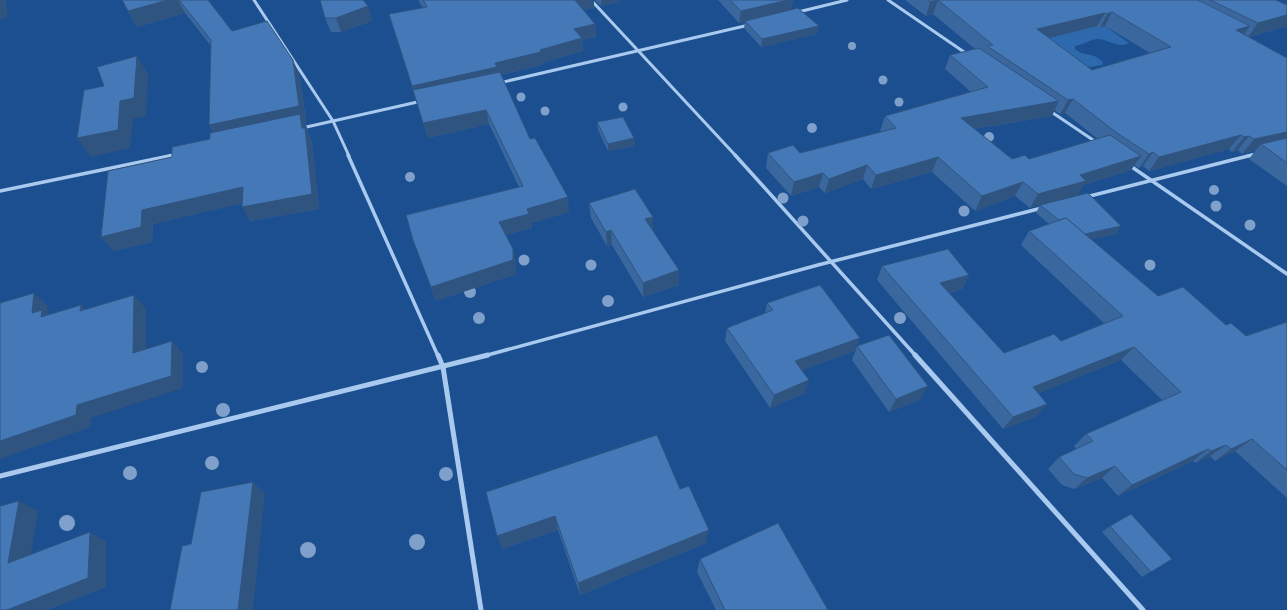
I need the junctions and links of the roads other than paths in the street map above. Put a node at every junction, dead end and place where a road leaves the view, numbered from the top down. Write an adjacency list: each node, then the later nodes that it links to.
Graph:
1 (254, 0): 12 (street)
2 (591, 0): 7 (street)
3 (847, 0): 5 (street)
4 (888, 0): 8 (street)
5 (794, 14)
6 (756, 23): 7 (street)
7 (639, 51): 9 (street); 22 (street)
8 (974, 59)
9 (494, 84)
10 (425, 100): 12 (street)
11 (1046, 108): 14 (street)
12 (333, 121): 13 (street); 24 (street)
13 (296, 129)
14 (1098, 144)
15 (1264, 152): 18 (street)
16 (182, 154): 19 (street)
17 (1125, 162): 18 (street)
18 (1151, 180): 20 (street); 23 (street)
19 (0, 192)
20 (1083, 198)
21 (1045, 207): 22 (street)
22 (831, 262): 24 (street); 27 (street)
23 (1287, 274)
24 (443, 367): 25 (street); 26 (street)
25 (0, 476)
26 (481, 610)
27 (1143, 610)

